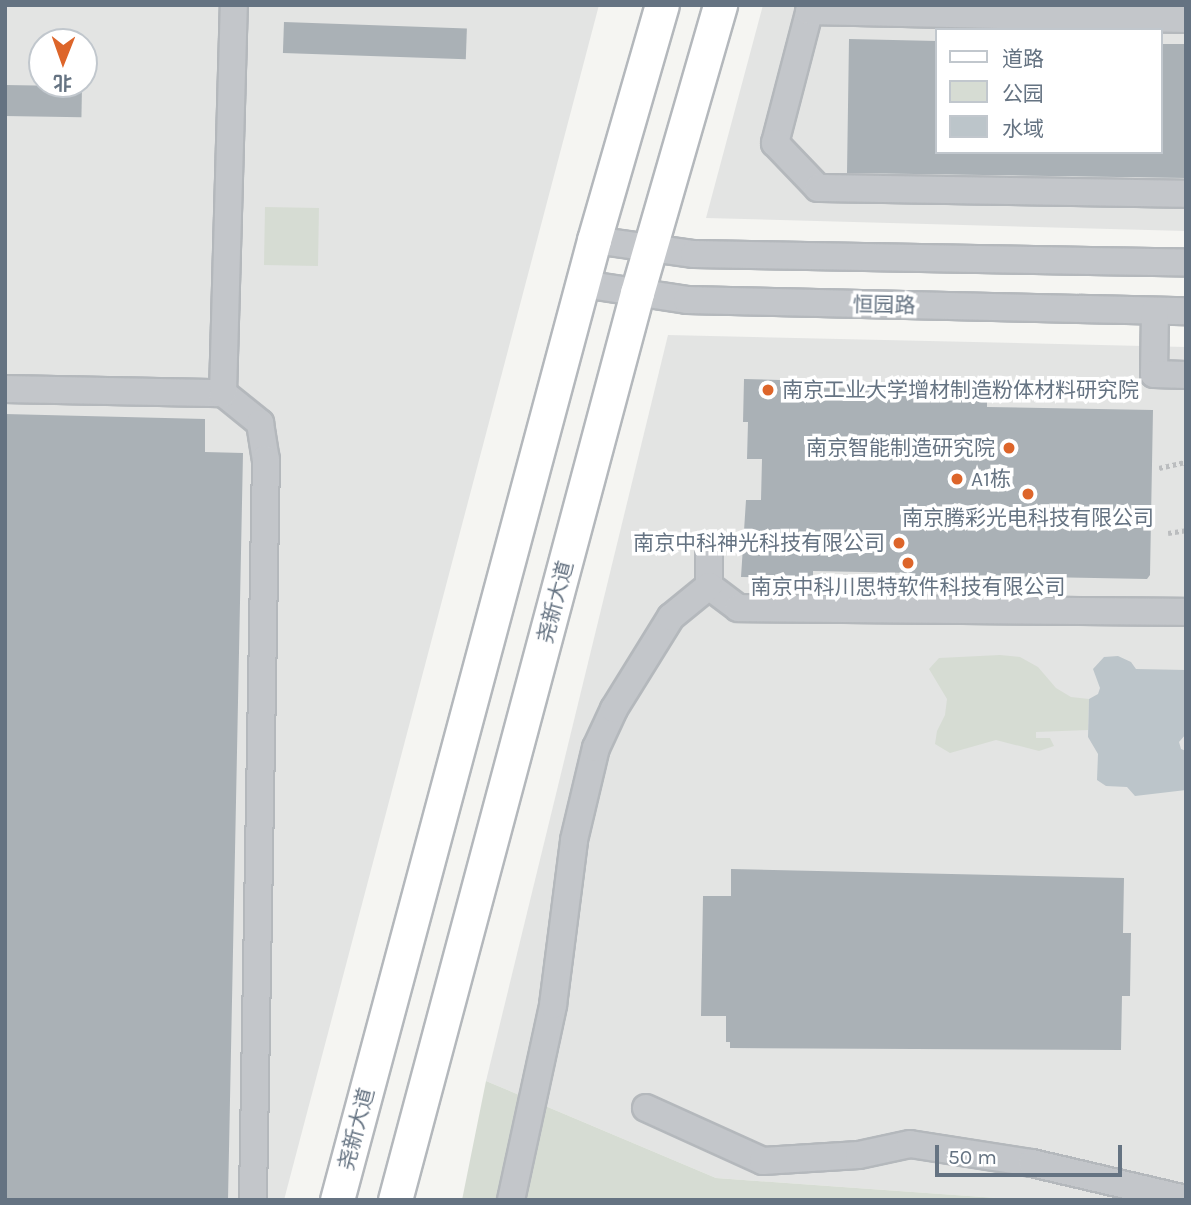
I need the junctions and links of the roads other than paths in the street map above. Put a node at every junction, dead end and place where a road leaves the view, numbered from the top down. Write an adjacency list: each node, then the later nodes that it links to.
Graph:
1 (234, 5): 16 (street)
2 (662, 5): 7 (main road, 尧新大道)
3 (720, 5): 8 (main road, 尧新大道)
4 (810, 8): 5 (street); 6 (street)
5 (1186, 19)
6 (1186, 194)
7 (594, 240): 8 (street); 10 (main road, 尧新大道)
8 (651, 249): 9 (street); 11 (main road, 尧新大道)
9 (1186, 264)
10 (583, 284): 11 (street, 恒园路); 23 (main road, 尧新大道)
11 (638, 293): 12 (street, 恒园路); 24 (main road, 尧新大道)
12 (1155, 311): 13 (street, 恒园路); 14 (street)
13 (1186, 312)
14 (1186, 375)
15 (5, 389): 16 (street)
16 (223, 393): 22 (street)
17 (709, 554): 18 (street)
18 (709, 586): 19 (street); 25 (street)
19 (1186, 612)
20 (646, 1108): 21 (street)
21 (1186, 1199)
22 (253, 1200)
23 (337, 1200)
24 (395, 1200)
25 (511, 1200)

